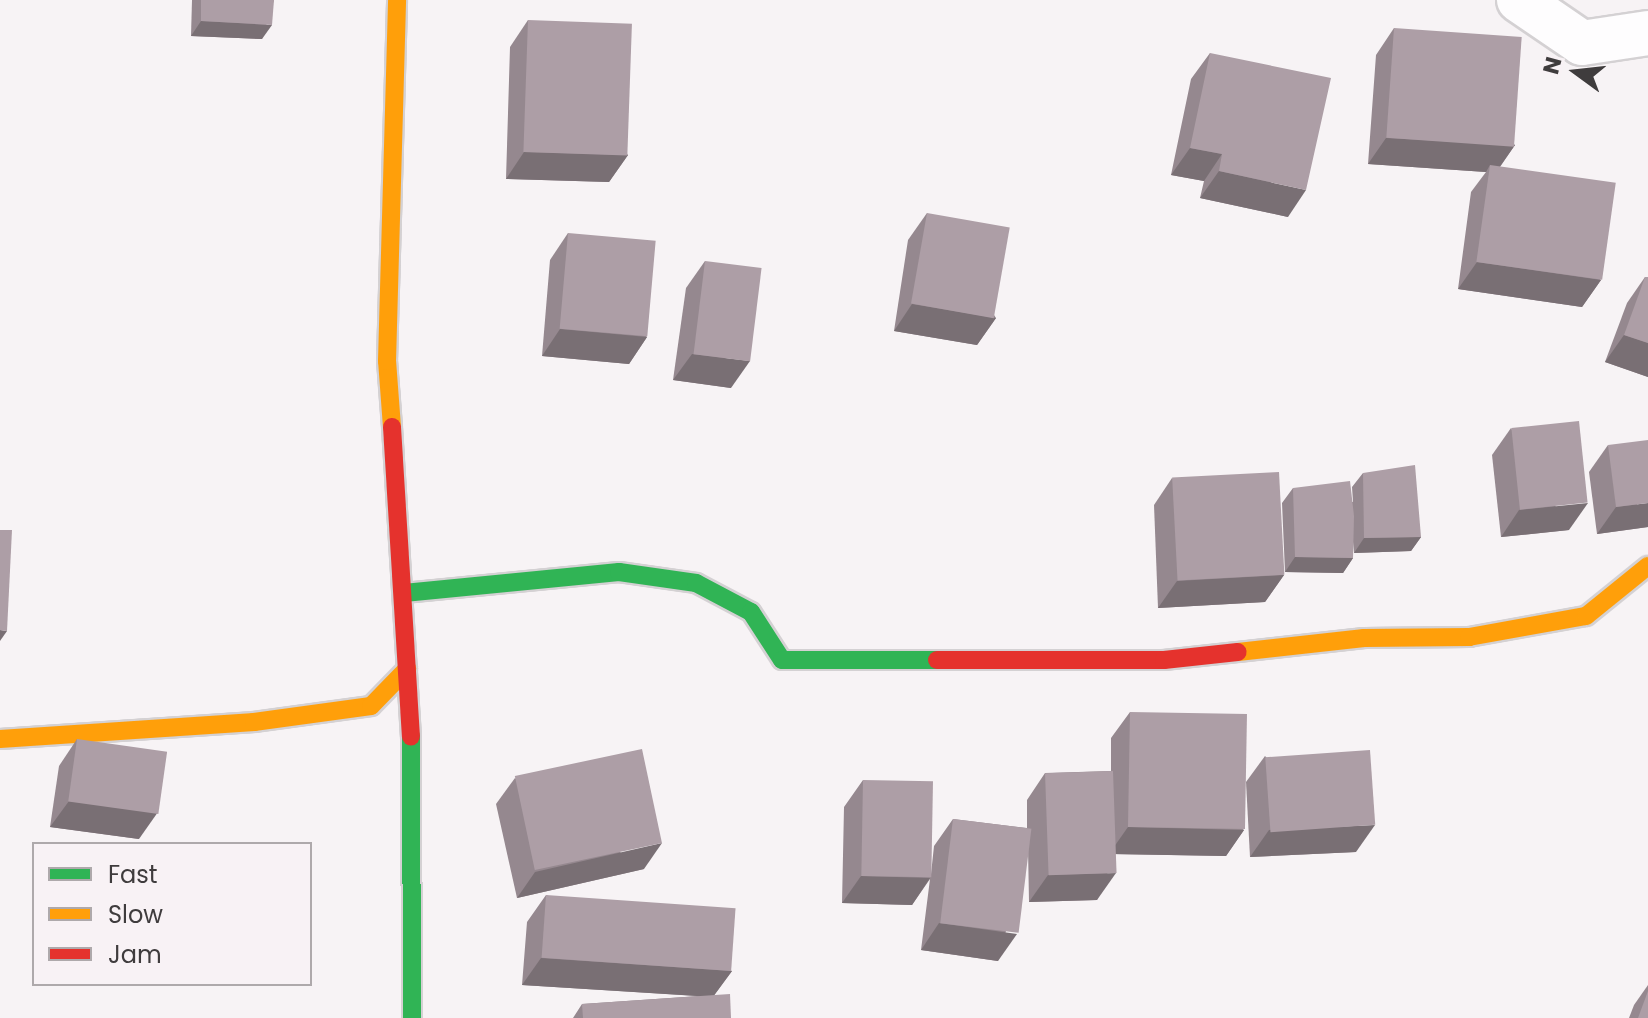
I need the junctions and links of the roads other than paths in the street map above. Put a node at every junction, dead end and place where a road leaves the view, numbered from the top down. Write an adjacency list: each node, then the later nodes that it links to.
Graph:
1 (397, 0): 5 (street)
2 (1519, 0): 3 (street)
3 (1648, 33)
4 (1648, 566): 5 (street)
5 (404, 593): 6 (street)
6 (407, 669): 7 (street); 8 (street)
7 (0, 739)
8 (412, 1018)

